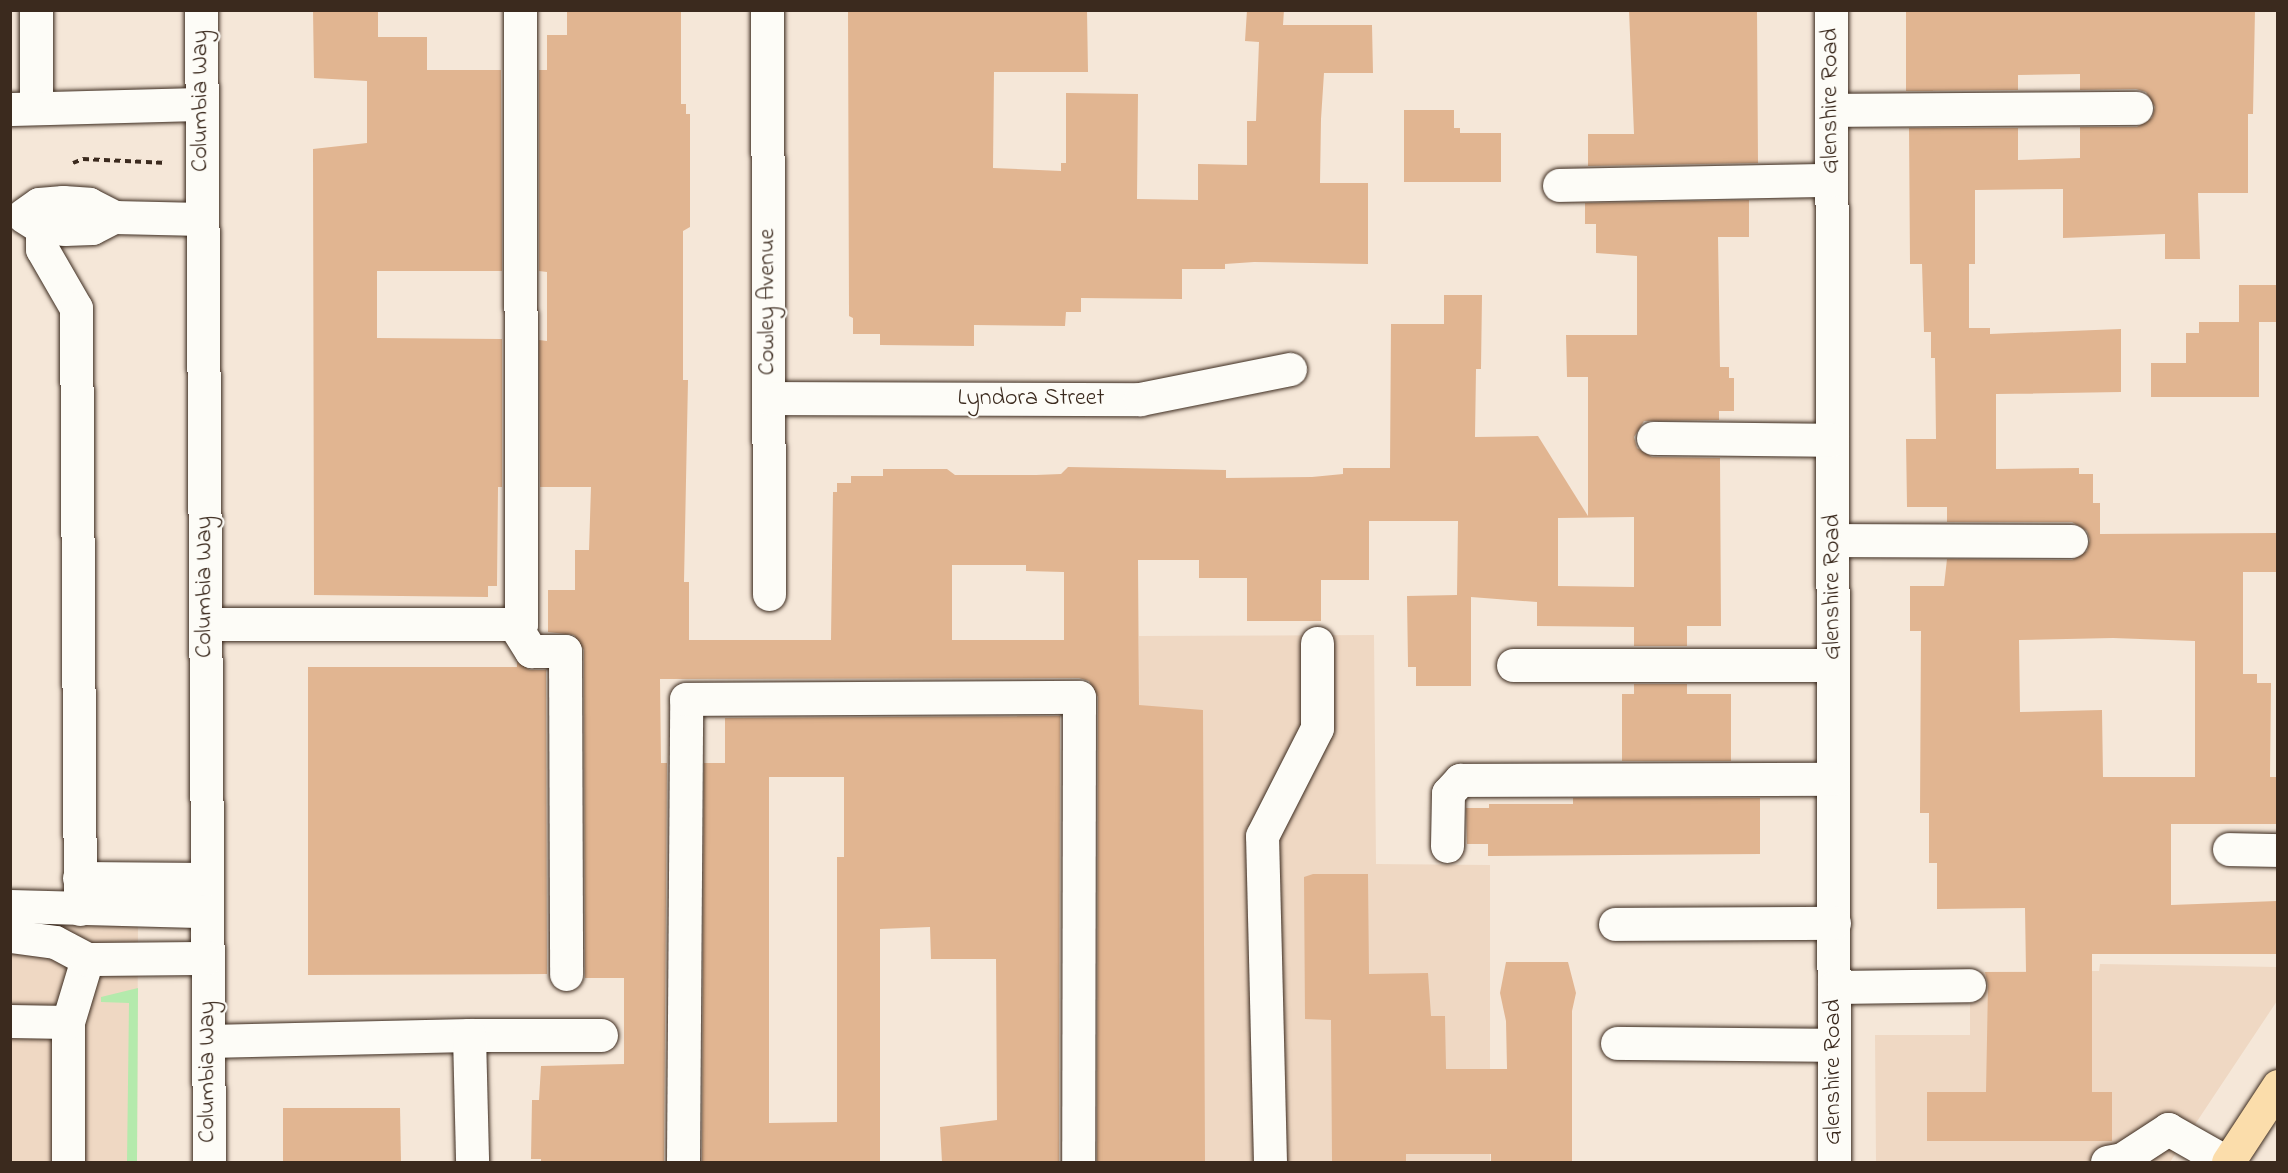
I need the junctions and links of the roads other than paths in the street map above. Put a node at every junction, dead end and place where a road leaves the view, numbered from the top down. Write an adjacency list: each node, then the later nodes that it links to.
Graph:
1 (36, 10): 8 (street)
2 (201, 10): 6 (street, Columbia Way)
3 (520, 10): 22 (street)
4 (767, 10): 15 (street, Cowley Avenue)
5 (1831, 10): 9 (street, Glenshire Road)
6 (201, 104): 8 (street); 13 (street, Columbia Way)
7 (2136, 108): 9 (street)
8 (23, 109)
9 (1832, 111): 10 (street, Glenshire Road)
10 (1832, 180): 11 (street); 17 (street, Glenshire Road)
11 (1559, 185)
12 (25, 219): 13 (street); 31 (street)
13 (202, 219): 21 (street, Columbia Way)
14 (1290, 369): 15 (street, Lyndora Street)
15 (768, 398): 20 (street, Cowley Avenue)
16 (1653, 438): 17 (street)
17 (1832, 440): 18 (street, Glenshire Road)
18 (1833, 540): 19 (street); 25 (street, Glenshire Road)
19 (2071, 541)
20 (769, 594)
21 (205, 624): 22 (street); 30 (street, Columbia Way)
22 (514, 624): 39 (street)
23 (1317, 643): 55 (street)
24 (1513, 665): 25 (street)
25 (1833, 665): 26 (street, Glenshire Road)
26 (1833, 779): 27 (street); 34 (street, Glenshire Road)
27 (1447, 846)
28 (2229, 849): 29 (street)
29 (2277, 850)
30 (207, 879): 31 (street); 33 (street, Columbia Way)
31 (79, 893): 32 (street); 33 (street)
32 (10, 906)
33 (207, 911): 37 (street, Columbia Way)
34 (1834, 923): 35 (street); 41 (street, Glenshire Road)
35 (1615, 924)
36 (10, 936): 38 (street)
37 (207, 958): 38 (street); 46 (street, Columbia Way)
38 (87, 959): 43 (street)
39 (566, 974)
40 (1969, 985): 41 (street)
41 (1834, 987): 48 (street, Glenshire Road)
42 (10, 1021): 43 (street)
43 (68, 1022): 50 (street)
44 (469, 1035): 45 (street); 46 (street); 52 (street)
45 (601, 1035)
46 (208, 1041): 51 (street, Columbia Way)
47 (1617, 1044): 48 (street)
48 (1834, 1045): 56 (street, Glenshire Road)
49 (2277, 1086): 58 (main road)
50 (68, 1162)
51 (209, 1162)
52 (471, 1162)
53 (683, 1162): 54 (street)
54 (1078, 1162)
55 (1270, 1162)
56 (1834, 1162)
57 (2107, 1162): 58 (street)
58 (2227, 1162)

